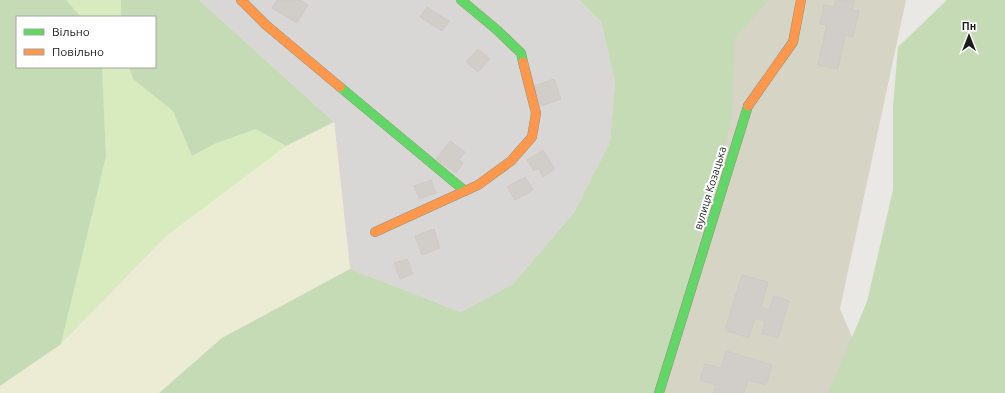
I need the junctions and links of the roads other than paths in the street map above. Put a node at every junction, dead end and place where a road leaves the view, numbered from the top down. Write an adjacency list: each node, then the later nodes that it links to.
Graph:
1 (241, 0): 4 (street)
2 (461, 0): 4 (street)
3 (801, 0): 6 (street, вулиця Козацька)
4 (465, 191): 5 (street)
5 (376, 232)
6 (659, 393)

